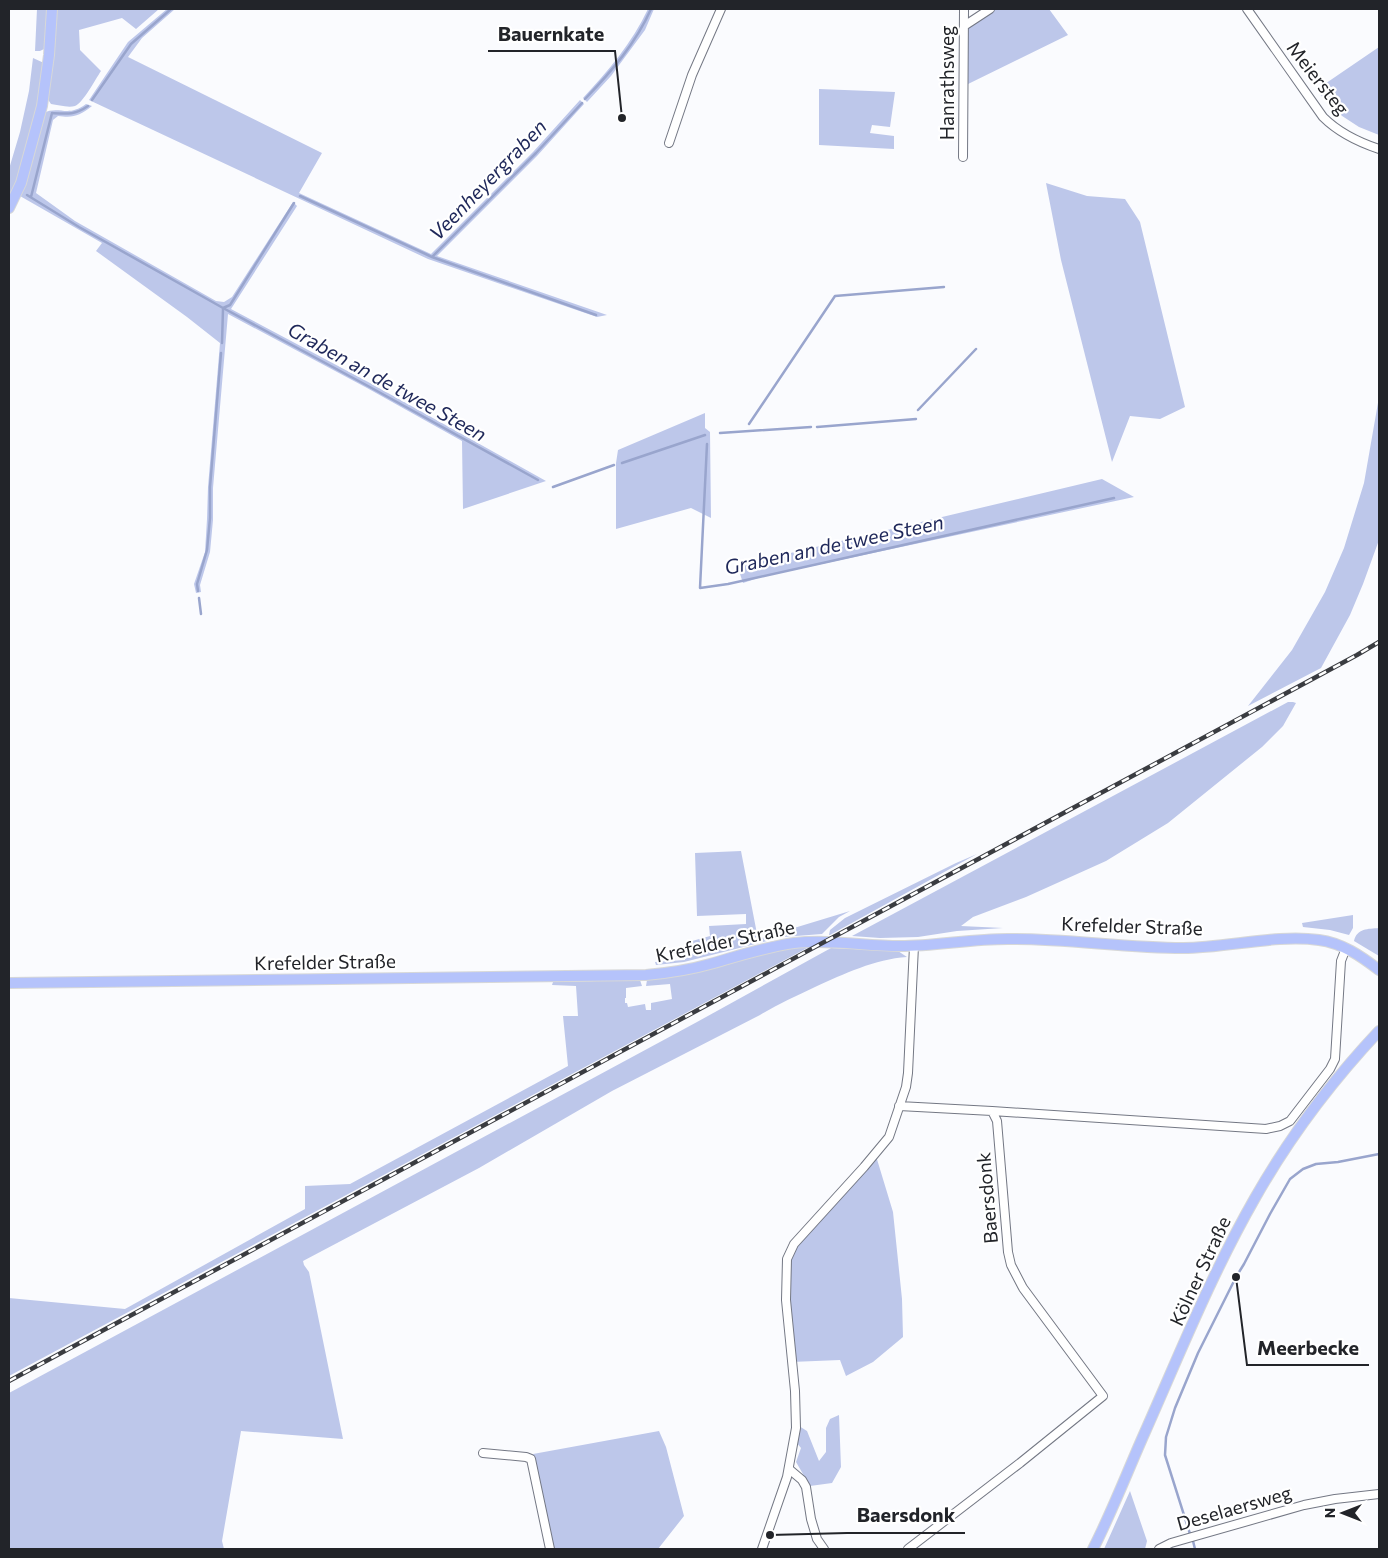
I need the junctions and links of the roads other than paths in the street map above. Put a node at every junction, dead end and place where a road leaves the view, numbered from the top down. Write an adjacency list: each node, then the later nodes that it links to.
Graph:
1 (52, 9): 10 (main road)
2 (721, 9): 7 (street)
3 (964, 9): 6 (street, Hanrathsweg)
4 (990, 9): 6 (street)
5 (1247, 9): 8 (street, Meiersteg)
6 (964, 26): 9 (street, Hanrathsweg)
7 (669, 144)
8 (1379, 149)
9 (963, 157)
10 (9, 208)
11 (914, 946): 12 (main road, Krefelder Straße); 14 (main road, Krefelder Straße); 16 (street)
12 (1346, 948): 13 (main road, Krefelder Straße); 17 (street)
13 (1379, 970)
14 (9, 983)
15 (1379, 1032): 25 (main road, Kölner Straße)
16 (899, 1106): 17 (street); 19 (street)
17 (992, 1111): 24 (street, Baersdonk)
18 (483, 1453): 21 (street)
19 (789, 1468): 22 (street); 23 (street)
20 (1379, 1494): 26 (street, Deselaersweg)
21 (550, 1549)
22 (762, 1549)
23 (824, 1549)
24 (908, 1549)
25 (1093, 1549)
26 (1159, 1549)

